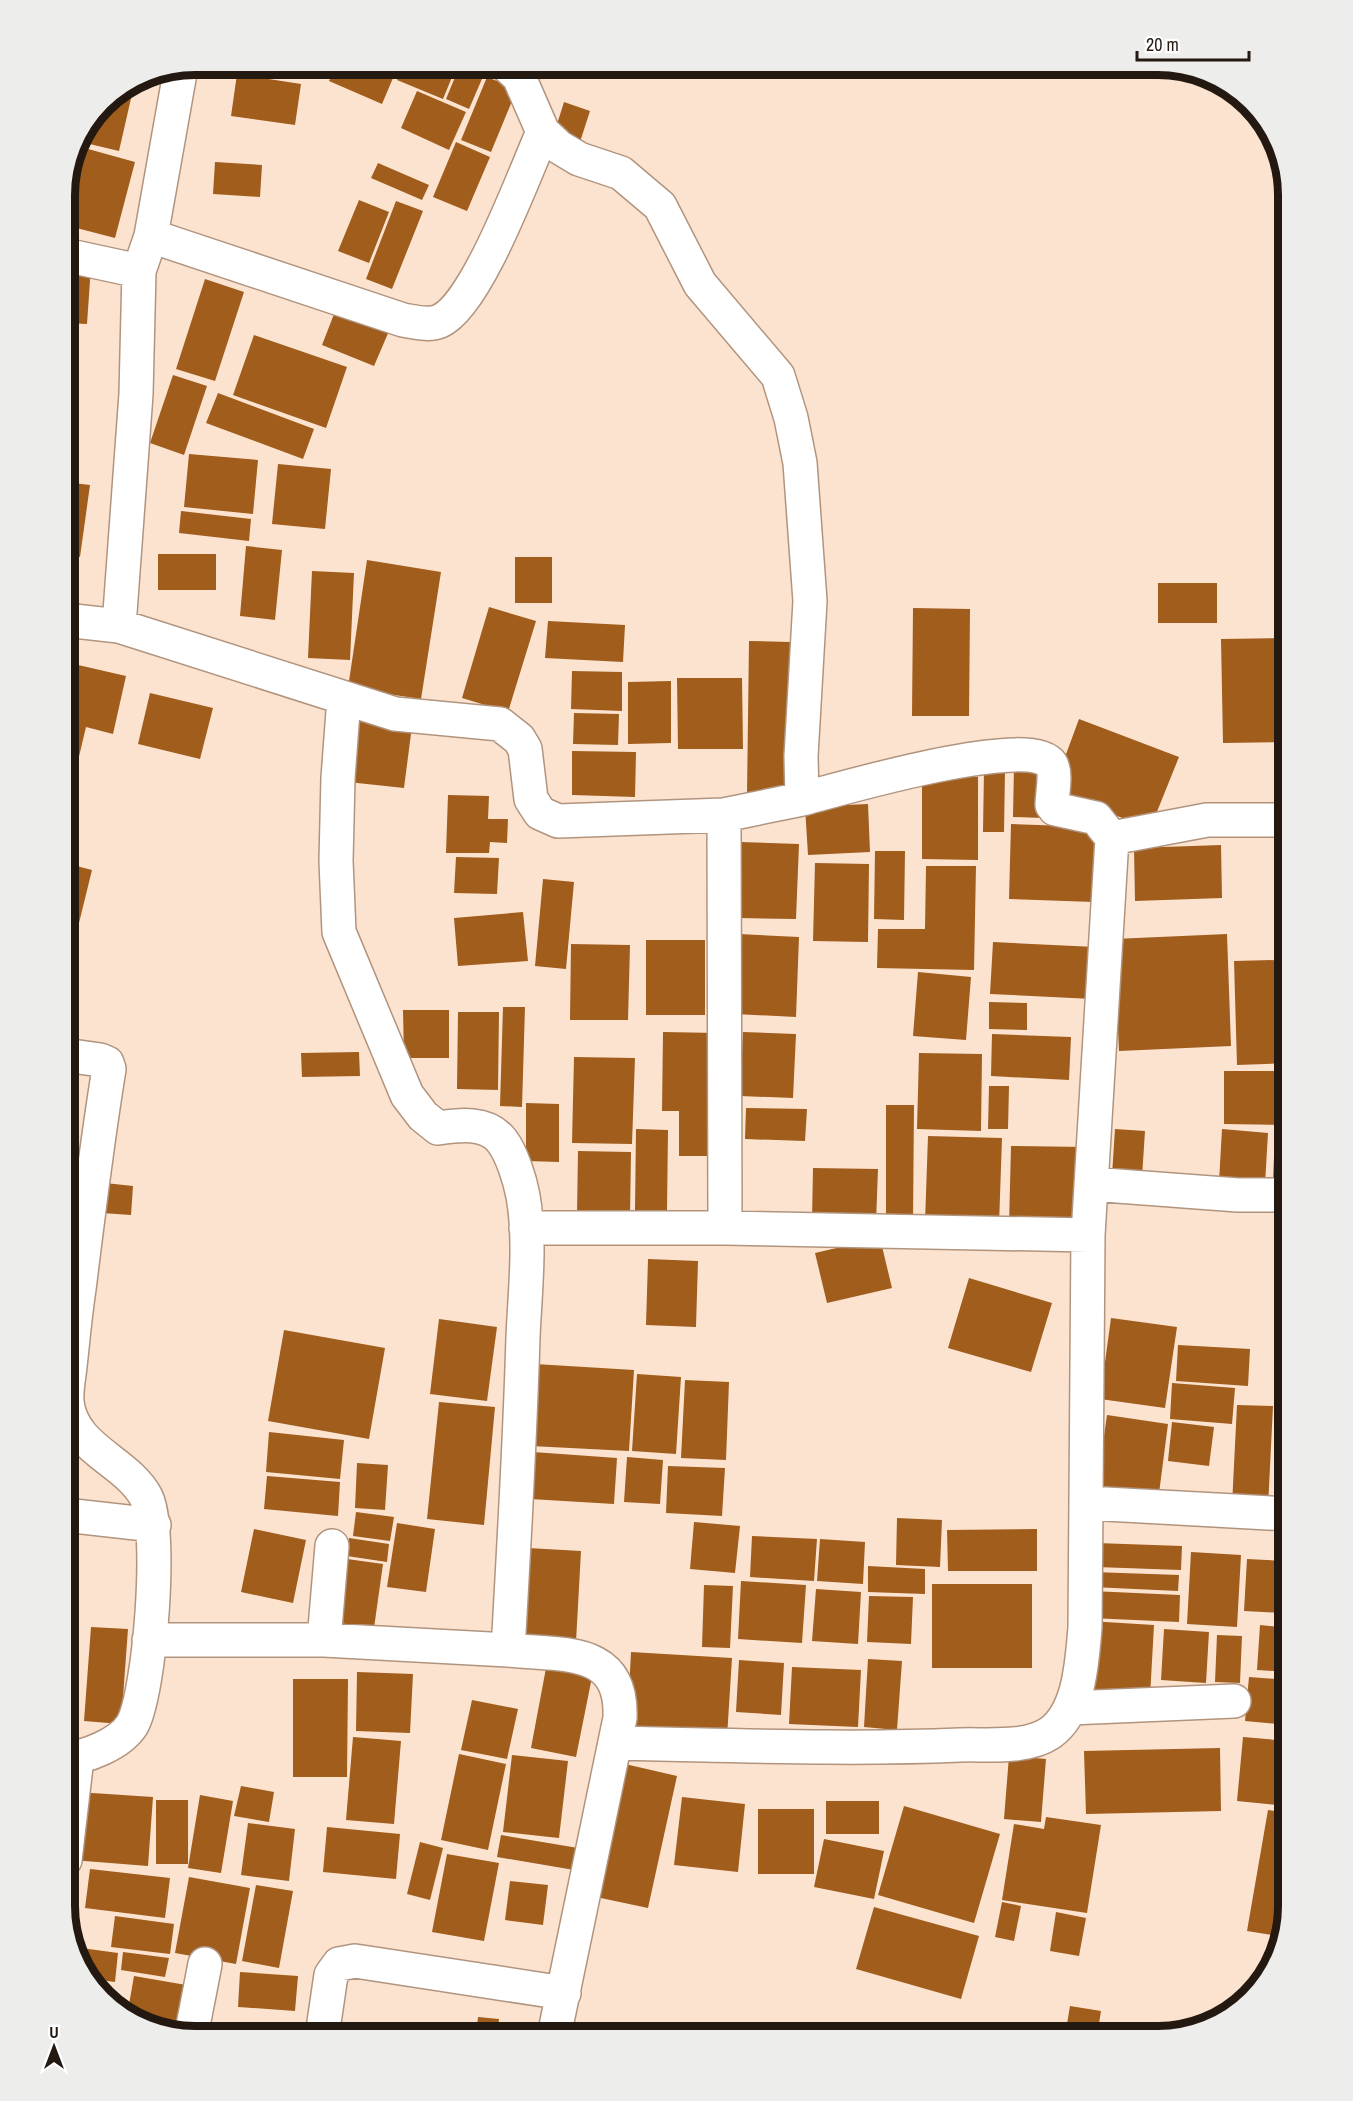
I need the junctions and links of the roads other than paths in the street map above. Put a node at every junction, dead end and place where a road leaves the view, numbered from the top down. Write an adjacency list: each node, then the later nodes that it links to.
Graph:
1 (517, 75): 3 (street)
2 (179, 76): 4 (street)
3 (543, 132): 4 (street); 10 (street)
4 (151, 236): 6 (street)
5 (75, 257): 6 (street)
6 (139, 271): 8 (street)
7 (75, 621): 8 (street)
8 (119, 626): 9 (street)
9 (344, 698): 11 (street); 17 (street)
10 (802, 799): 11 (street); 13 (street)
11 (724, 815): 18 (street)
12 (1278, 820): 13 (street)
13 (1112, 838): 15 (street)
14 (75, 1056): 20 (street)
15 (1091, 1184): 16 (street); 19 (street)
16 (1278, 1195)
17 (526, 1228): 18 (street); 29 (street)
18 (725, 1228): 19 (street)
19 (1088, 1235): 22 (street)
20 (75, 1285)
21 (75, 1427): 25 (street)
22 (1087, 1503): 23 (street); 31 (street)
23 (1278, 1513)
24 (75, 1516): 25 (street)
25 (154, 1525): 27 (street)
26 (332, 1546): 28 (street)
27 (149, 1640): 28 (street); 33 (street)
28 (324, 1640): 29 (street)
29 (508, 1650): 32 (street)
30 (1234, 1701): 31 (street)
31 (1070, 1708): 32 (street)
32 (615, 1743): 35 (street)
33 (75, 1756)
34 (205, 1964): 36 (street)
35 (564, 1993): 37 (street); 38 (street)
36 (193, 2026)
37 (323, 2026)
38 (556, 2026)

